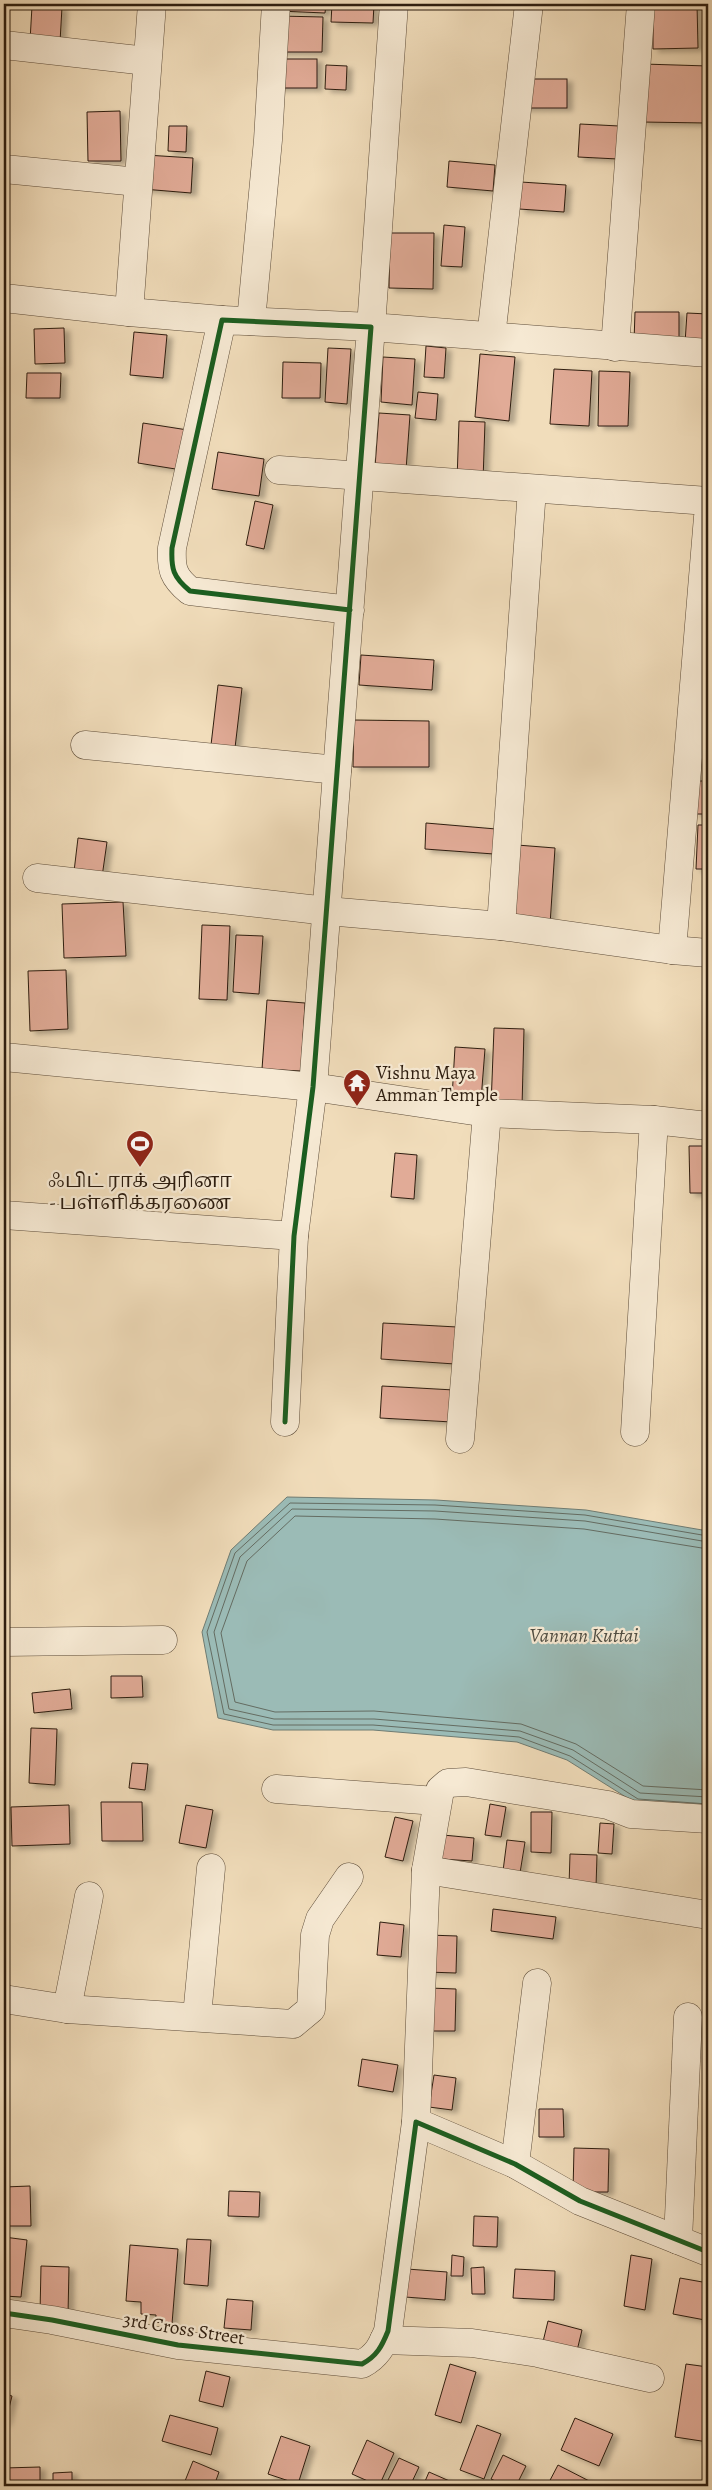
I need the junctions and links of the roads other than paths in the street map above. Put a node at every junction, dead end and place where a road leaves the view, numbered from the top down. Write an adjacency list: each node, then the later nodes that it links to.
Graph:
1 (152, 4): 7 (street)
2 (276, 4): 13 (street)
3 (394, 4): 14 (street)
4 (529, 4): 15 (street)
5 (641, 4): 16 (street)
6 (4, 44): 7 (street)
7 (147, 61): 9 (street)
8 (4, 168): 9 (street)
9 (138, 182): 11 (street)
10 (4, 298): 11 (street)
11 (129, 312): 12 (street)
12 (222, 320): 13 (street); 23 (street)
13 (251, 321): 14 (street)
14 (371, 327): 15 (street); 19 (street)
15 (491, 337): 16 (street)
16 (614, 347): 17 (street)
17 (708, 353)
18 (279, 470): 19 (street)
19 (360, 477): 20 (street); 23 (street)
20 (532, 488): 21 (street); 28 (street)
21 (708, 501)
22 (708, 517): 29 (street)
23 (350, 610): 25 (street)
24 (85, 745): 25 (street)
25 (338, 770): 27 (street)
26 (37, 878): 27 (street)
27 (327, 912): 28 (street); 32 (street)
28 (501, 926): 29 (street)
29 (672, 950): 30 (street)
30 (708, 953)
31 (4, 1057): 32 (street)
32 (312, 1087): 33 (street); 37 (street)
33 (487, 1113): 34 (street); 40 (street)
34 (654, 1120): 35 (street); 39 (street)
35 (708, 1126)
36 (4, 1215): 37 (street)
37 (294, 1236): 38 (street)
38 (285, 1422)
39 (635, 1432)
40 (460, 1439)
41 (163, 1640): 42 (street)
42 (4, 1642)
43 (276, 1789): 44 (street)
44 (436, 1801): 45 (street); 47 (street)
45 (708, 1819)
46 (210, 1868): 54 (street)
47 (426, 1870): 50 (street); 56 (street)
48 (349, 1877): 54 (street)
49 (89, 1896): 53 (street)
50 (708, 1915)
51 (537, 1983): 57 (street)
52 (4, 1999): 53 (street)
53 (67, 2009): 54 (street)
54 (197, 2016)
55 (688, 2017): 58 (street)
56 (416, 2122): 57 (street); 61 (street)
57 (516, 2164): 58 (street)
58 (678, 2240): 59 (street)
59 (708, 2252)
60 (4, 2314): 61 (street, 3rd Cross Street)
61 (384, 2340): 62 (street)
62 (650, 2378)

